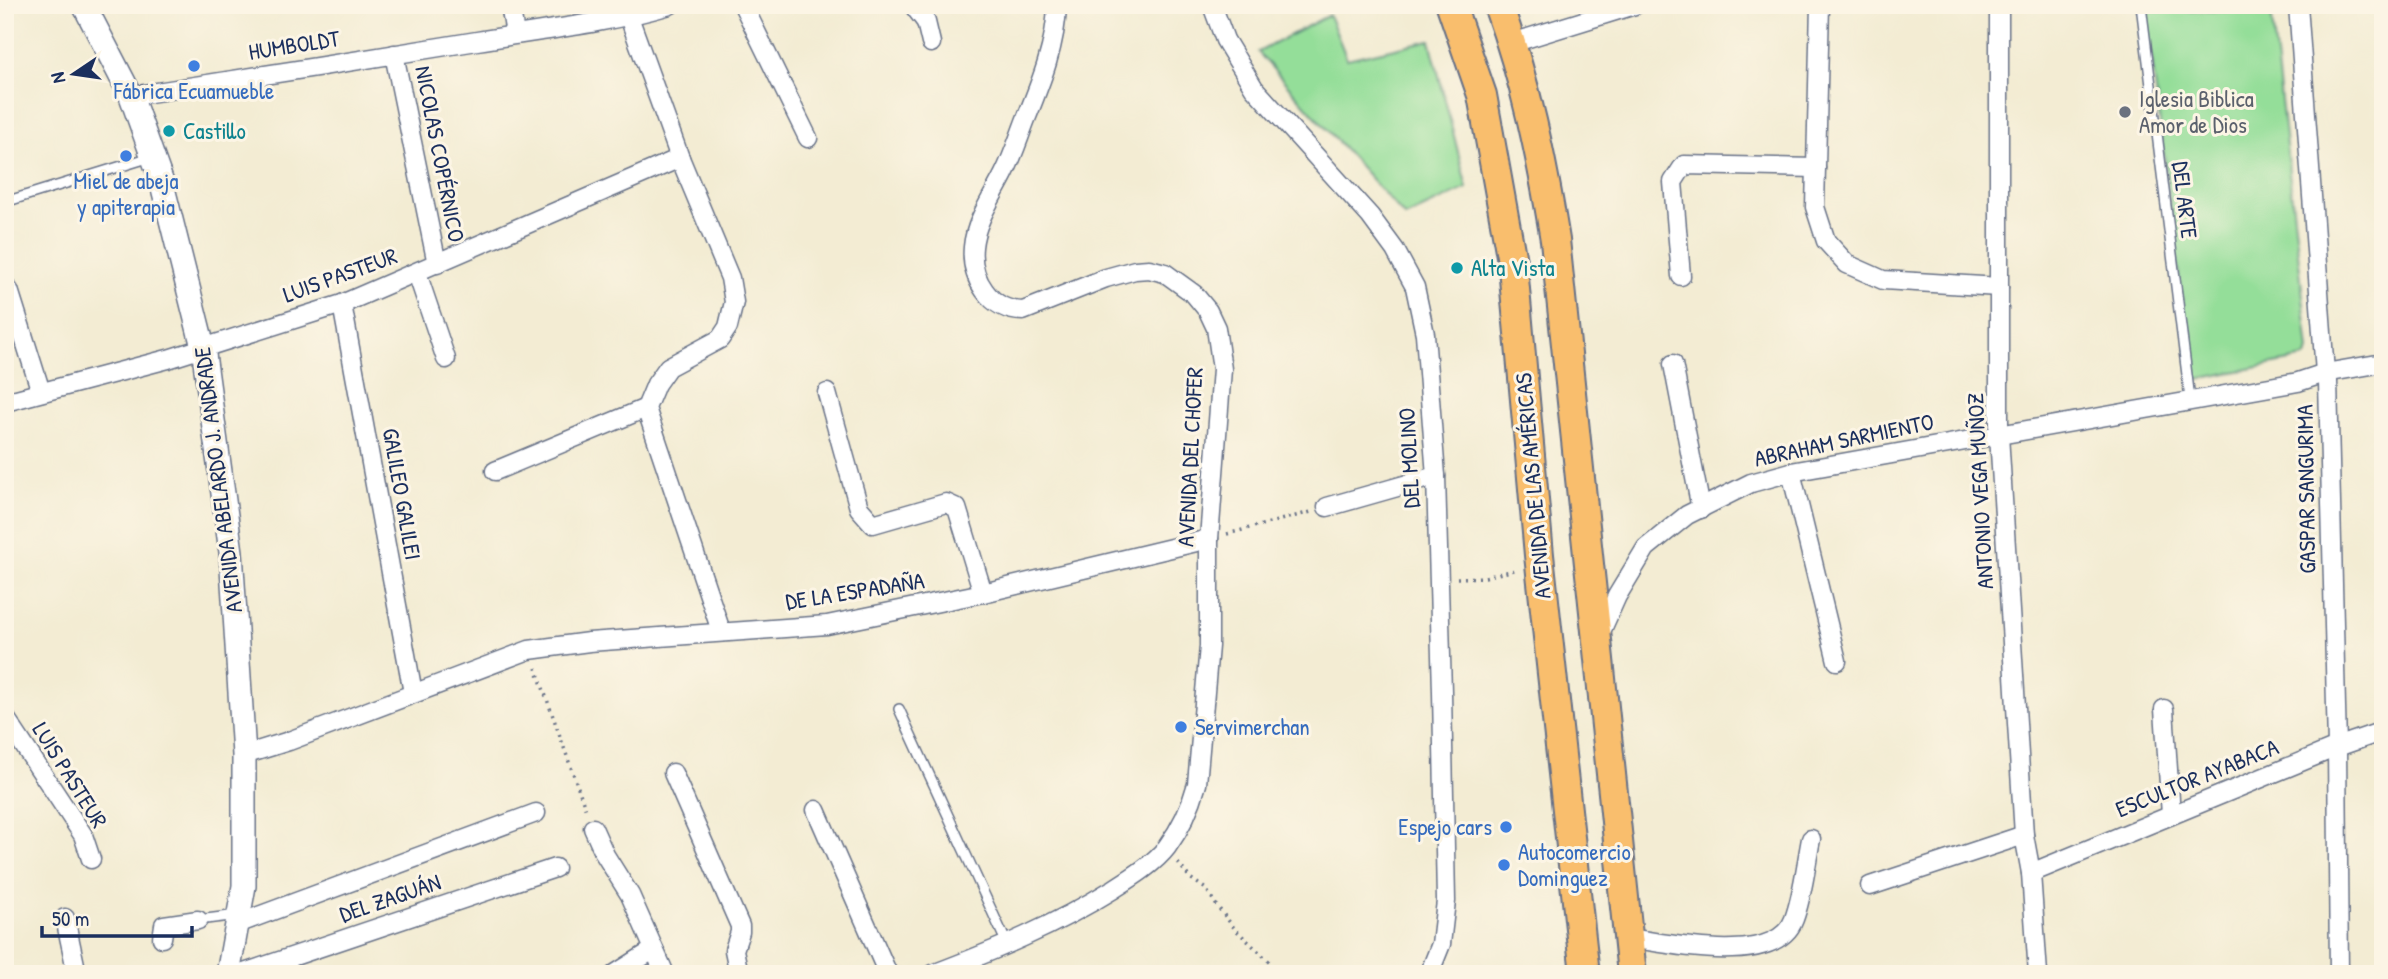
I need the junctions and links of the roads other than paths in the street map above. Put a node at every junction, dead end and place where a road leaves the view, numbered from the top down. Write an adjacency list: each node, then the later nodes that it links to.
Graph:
1 (84, 5): 20 (street, AVENIDA ABELARDO J. ANDRADE)
2 (510, 5): 16 (street)
3 (670, 5): 15 (street, HUMBOLDT)
4 (743, 5): 21 (street)
5 (913, 5): 17 (street)
6 (1057, 5): 48 (street, AVENIDA DEL CHOFER)
7 (1212, 5): 45 (street, DEL MOLINO)
8 (1451, 5): 87 (main road, AVENIDA DE LAS AMÉRICAS)
9 (1499, 5): 18 (main road, AVENIDA DE LAS AMÉRICAS)
10 (1635, 5): 18 (street)
11 (1820, 5): 24 (street)
12 (1999, 5): 29 (street, ANTONIO VEGA MUÑOZ)
13 (2141, 5): 39 (lane, DEL ARTE)
14 (2298, 5): 36 (street, GASPAR SANGURIMA)
15 (629, 17): 16 (street, HUMBOLDT); 23 (street)
16 (515, 34): 19 (street, HUMBOLDT)
17 (931, 43)
18 (1512, 43): 51 (main road, AVENIDA DE LAS AMÉRICAS)
19 (394, 54): 20 (street, HUMBOLDT); 26 (street, NICOLAS COPÉRNICO)
20 (131, 96): 22 (street, AVENIDA ABELARDO J. ANDRADE)
21 (808, 138)
22 (152, 157): 25 (lane); 32 (street, AVENIDA ABELARDO J. ANDRADE)
23 (680, 158): 26 (street, LUIS PASTEUR); 41 (street)
24 (1816, 168): 28 (street); 29 (street)
25 (5, 202)
26 (437, 264): 27 (street, LUIS PASTEUR)
27 (416, 273): 31 (street, LUIS PASTEUR); 33 (street)
28 (1681, 276)
29 (1999, 288): 42 (street, ANTONIO VEGA MUÑOZ)
30 (9, 290): 37 (street)
31 (342, 304): 32 (street, LUIS PASTEUR); 53 (street, GALILEO GALILEI)
32 (203, 347): 37 (street, LUIS PASTEUR); 59 (street, AVENIDA ABELARDO J. ANDRADE)
33 (446, 359)
34 (2383, 363): 36 (street, ABRAHAM SARMIENTO)
35 (1672, 365): 47 (street)
36 (2325, 373): 39 (street, ABRAHAM SARMIENTO); 58 (street, GASPAR SANGURIMA)
37 (41, 392): 40 (street, LUIS PASTEUR)
38 (827, 393): 49 (street)
39 (2190, 399): 42 (street, ABRAHAM SARMIENTO)
40 (5, 402)
41 (646, 408): 43 (street); 50 (street)
42 (1999, 435): 44 (street, ABRAHAM SARMIENTO); 65 (street, ANTONIO VEGA MUÑOZ)
43 (495, 471)
44 (1791, 472): 47 (street, ABRAHAM SARMIENTO); 52 (street)
45 (1436, 476): 46 (street); 86 (street, DEL MOLINO)
46 (1327, 507)
47 (1701, 509): 51 (street, ABRAHAM SARMIENTO)
48 (1209, 540): 49 (street, DE LA ESPADAÑA); 76 (street, AVENIDA DEL CHOFER)
49 (983, 593): 50 (street, DE LA ESPADAÑA)
50 (721, 631): 53 (street, DE LA ESPADAÑA)
51 (1596, 645): 75 (main road, AVENIDA DE LAS AMÉRICAS)
52 (1837, 661)
53 (413, 693): 59 (street, DE LA ESPADAÑA)
54 (900, 709): 76 (lane)
55 (2164, 709): 63 (street)
56 (5, 717): 67 (street, LUIS PASTEUR)
57 (2383, 731): 58 (street, ESCULTOR AYABACA)
58 (2337, 747): 63 (street, ESCULTOR AYABACA); 90 (street, GASPAR SANGURIMA)
59 (244, 755): 72 (street, AVENIDA ABELARDO J. ANDRADE)
60 (673, 773): 83 (street)
61 (816, 810): 84 (street)
62 (536, 813): 72 (street)
63 (2171, 815): 69 (street, ESCULTOR AYABACA)
64 (593, 828): 77 (street)
65 (2024, 835): 69 (street, ANTONIO VEGA MUÑOZ); 70 (street)
66 (1811, 839): 75 (street)
67 (92, 859)
68 (555, 868): 80 (street, DEL ZAGUÁN)
69 (2031, 873): 89 (street, ANTONIO VEGA MUÑOZ)
70 (1870, 886)
71 (65, 918): 78 (street)
72 (238, 919): 73 (lane); 79 (street, AVENIDA ABELARDO J. ANDRADE)
73 (198, 920): 74 (street)
74 (162, 938)
75 (1628, 938): 88 (main road, AVENIDA DE LAS AMÉRICAS)
76 (1008, 946): 85 (street, AVENIDA DEL CHOFER)
77 (653, 950): 81 (street); 82 (street)
78 (77, 974)
79 (228, 974)
80 (241, 974)
81 (615, 974)
82 (665, 974)
83 (739, 974)
84 (888, 974)
85 (933, 974)
86 (1429, 974)
87 (1585, 974)
88 (1632, 974)
89 (2038, 974)
90 (2339, 974)

